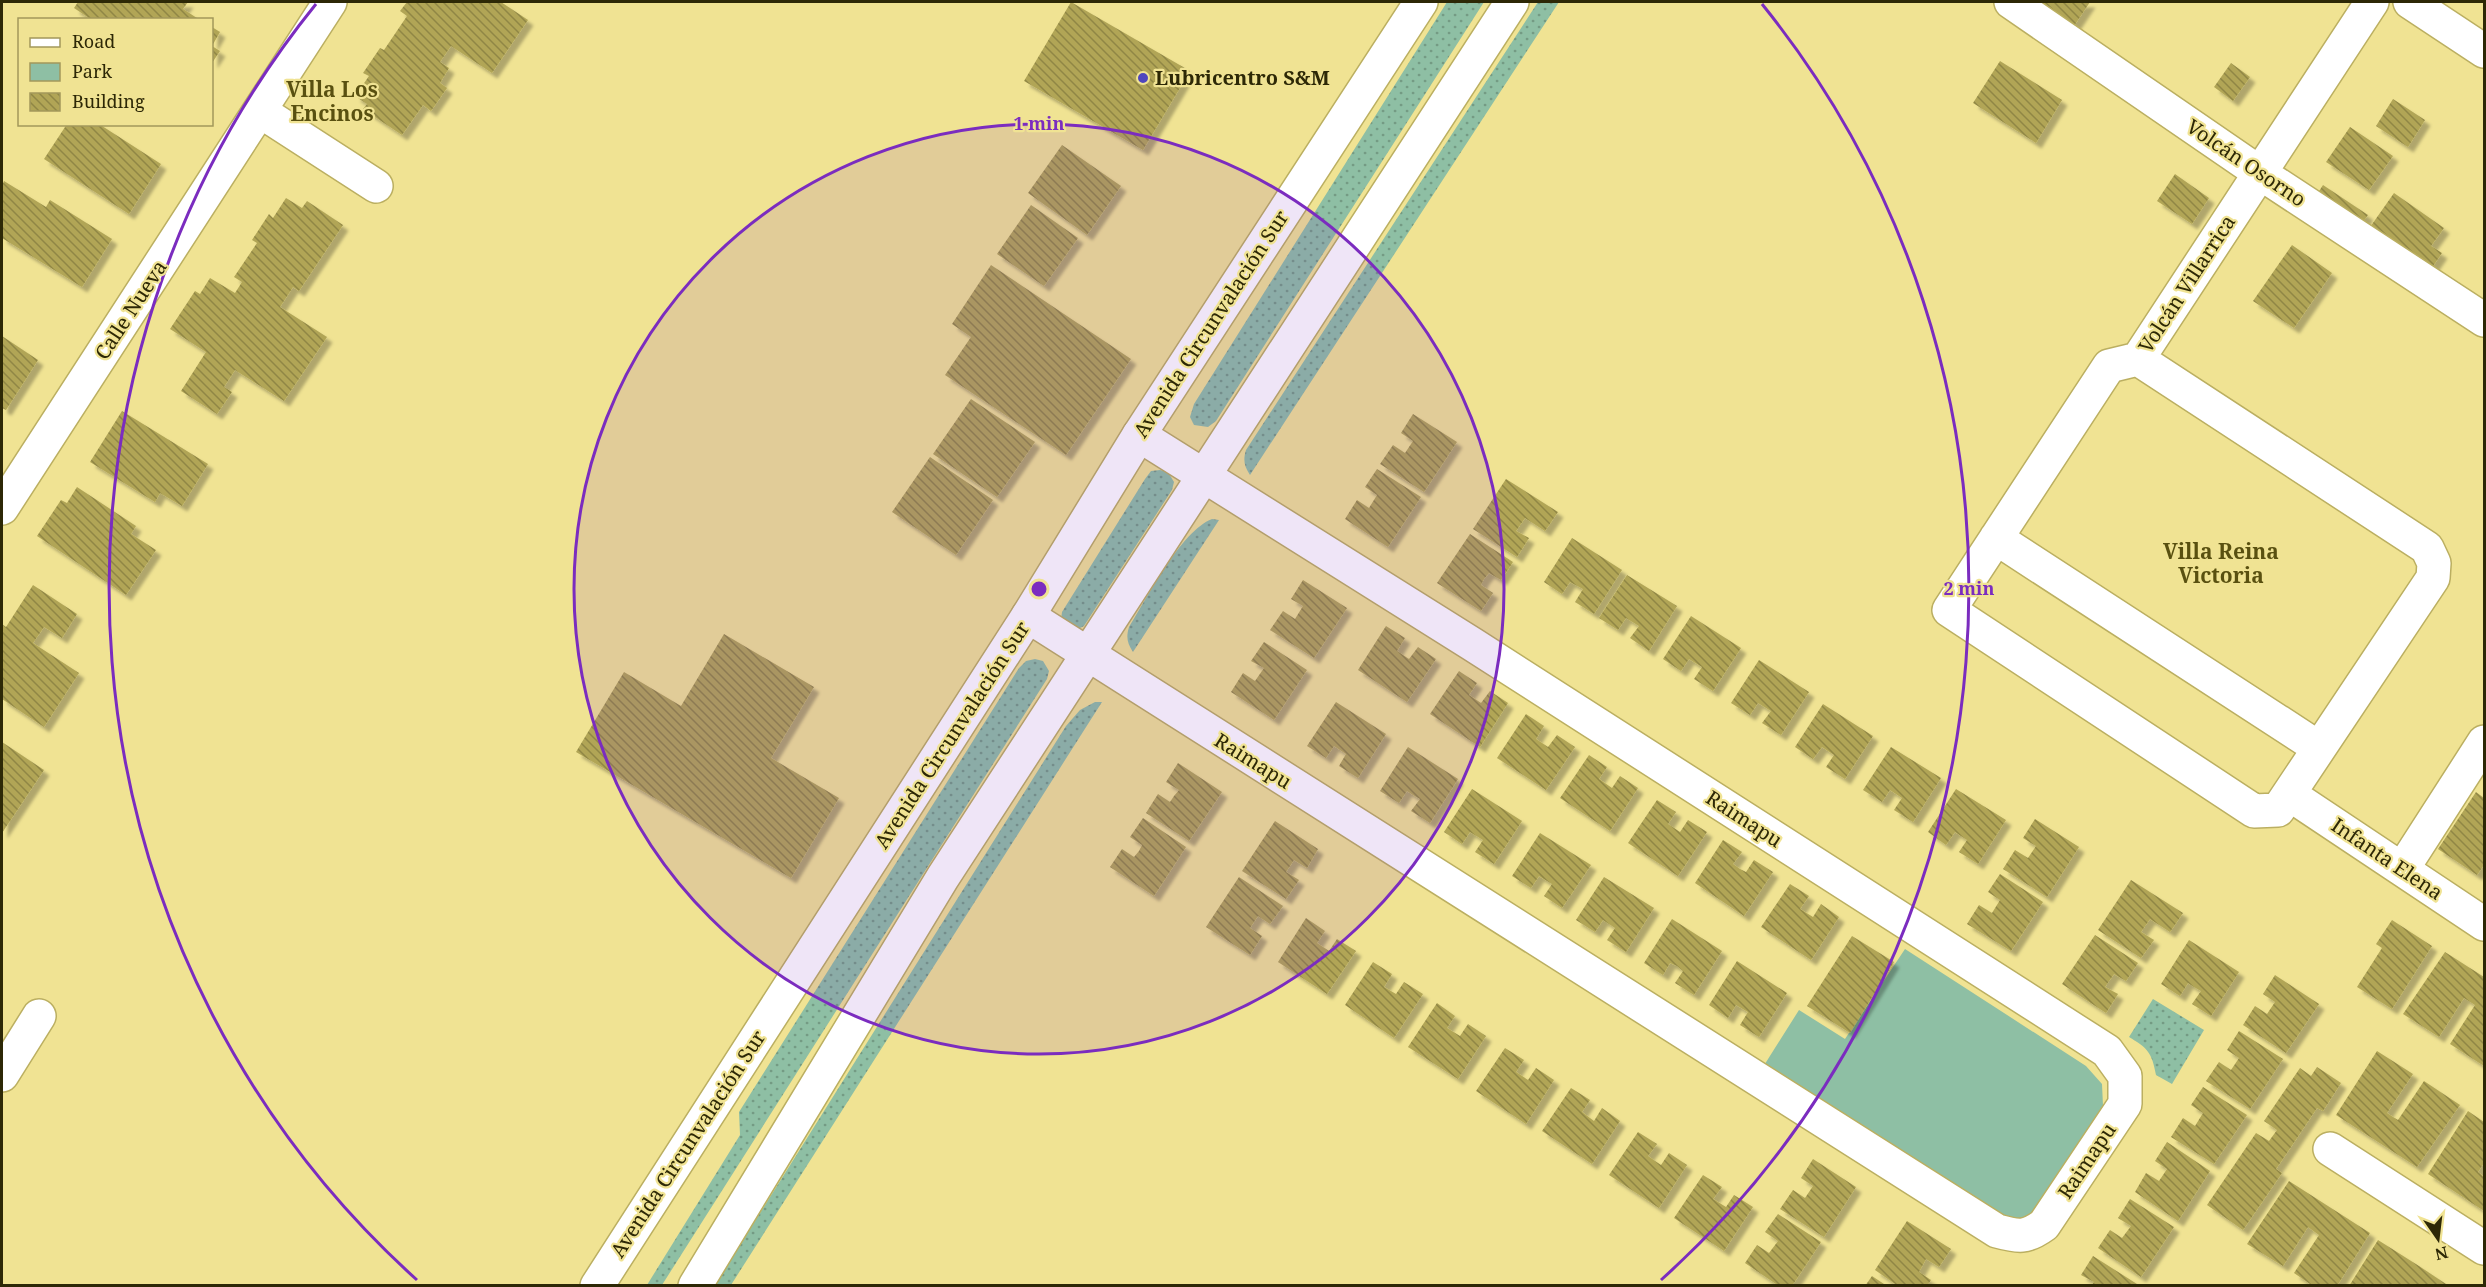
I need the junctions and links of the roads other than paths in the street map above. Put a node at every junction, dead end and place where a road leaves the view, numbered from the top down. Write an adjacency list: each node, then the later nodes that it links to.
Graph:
1 (330, 2): 8 (street, Calle Nueva)
2 (1421, 2): 13 (street, Avenida Circunvalación Sur)
3 (1512, 2): 14 (street)
4 (2011, 2): 9 (street, Volcán Osorno)
5 (2372, 2): 9 (street, Volcán Villarrica)
6 (2410, 2): 7 (street)
7 (2484, 51)
8 (260, 111): 10 (street); 15 (street, Calle Nueva)
9 (2260, 173): 11 (street, Volcán Osorno); 12 (street, Volcán Villarrica)
10 (376, 186)
11 (2484, 320)
12 (2138, 359): 16 (street, Volcán Villarrica); 20 (street)
13 (1139, 435): 14 (street, Raimapu); 17 (street, Avenida Circunvalación Sur)
14 (1204, 476): 18 (street); 18 (street, Raimapu)
15 (2, 508)
16 (1996, 538): 20 (street); 21 (street, Volcán Villarrica)
17 (1028, 616): 18 (street, Raimapu); 28 (street, Avenida Circunvalación Sur)
18 (1088, 655): 29 (street)
19 (2484, 742): 22 (street)
20 (2319, 748): 21 (street)
21 (2289, 794): 22 (street, Infanta Elena)
22 (2403, 868): 23 (street, Infanta Elena)
23 (2484, 924)
24 (39, 1016): 25 (street)
25 (2, 1075)
26 (2330, 1149): 27 (street)
27 (2484, 1248)
28 (597, 1286)
29 (695, 1286)

